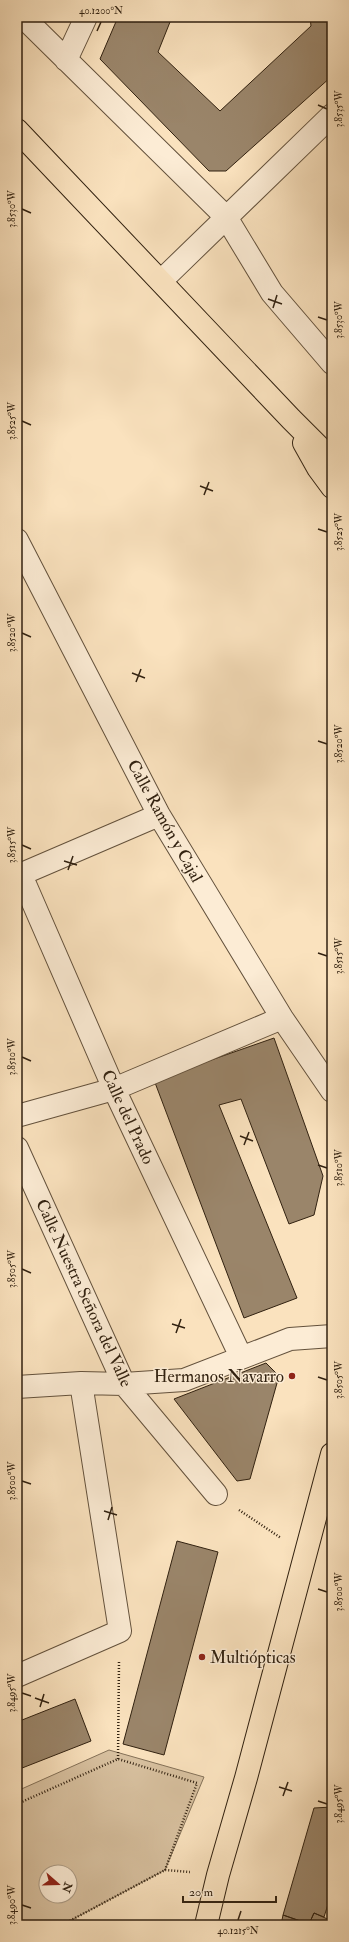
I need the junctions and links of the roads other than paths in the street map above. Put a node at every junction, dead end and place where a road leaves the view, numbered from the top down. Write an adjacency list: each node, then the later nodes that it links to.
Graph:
1 (23, 17): 3 (street)
2 (86, 17): 3 (street)
3 (66, 60): 6 (street)
4 (332, 115): 6 (street)
5 (17, 130): 7 (main road)
6 (226, 217): 7 (street); 8 (street)
7 (161, 281): 9 (main road)
8 (332, 364)
9 (291, 419): 10 (main road); 11 (main road)
10 (332, 460)
11 (332, 487)
12 (17, 540): 13 (street, Calle Ramón y Cajal)
13 (159, 816): 14 (street); 15 (street, Calle Ramón y Cajal)
14 (19, 875): 16 (street, Calle del Prado)
15 (282, 1018): 16 (street); 17 (street, Calle Ramón y Cajal)
16 (114, 1089): 18 (street); 21 (street, Calle del Prado)
17 (332, 1091)
18 (17, 1116)
19 (17, 1148): 23 (street, Calle Nuestra Señora del Valle)
20 (332, 1336): 21 (street)
21 (241, 1357): 23 (street)
22 (81, 1383): 23 (street); 24 (street); 27 (street)
23 (124, 1384): 26 (street, Calle Nuestra Señora del Valle)
24 (17, 1387)
25 (332, 1454): 28 (main road)
26 (216, 1494)
27 (17, 1676)
28 (206, 1925)

